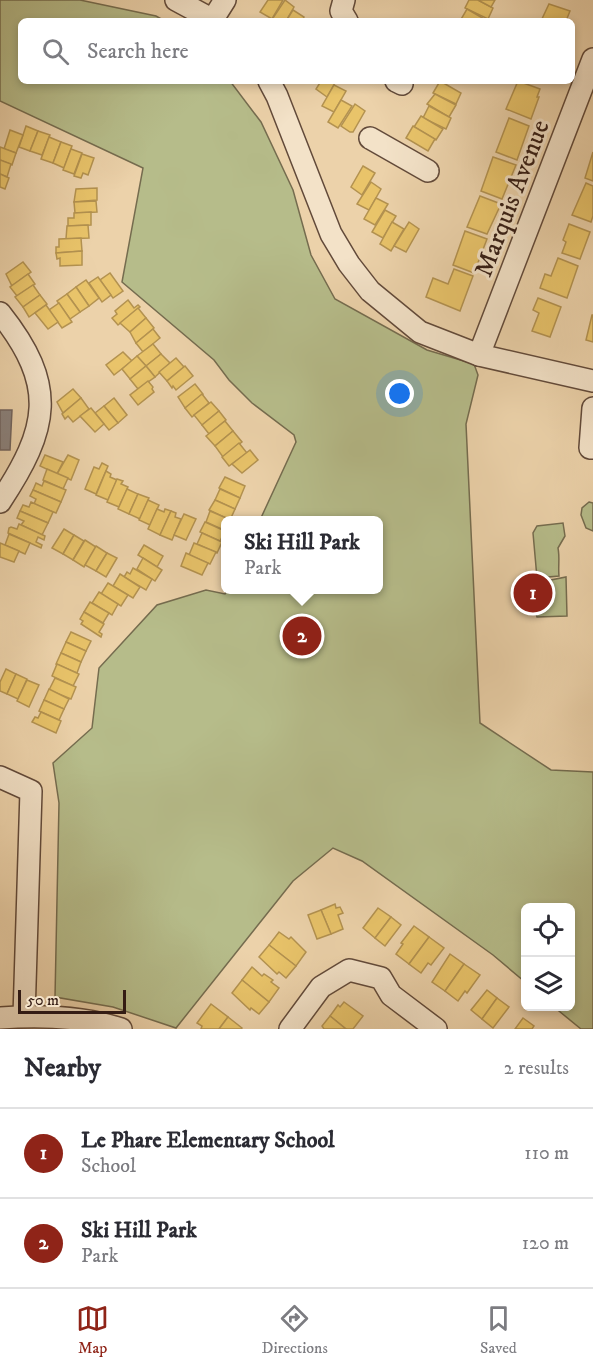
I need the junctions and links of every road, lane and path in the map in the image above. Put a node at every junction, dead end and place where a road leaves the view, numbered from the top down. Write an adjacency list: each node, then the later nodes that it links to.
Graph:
1 (176, 0): 4 (street)
2 (225, 0): 5 (street)
3 (344, 0): 6 (street)
4 (210, 18)
5 (215, 18)
6 (345, 18)
7 (593, 59): 12 (street, Marquis Avenue)
8 (271, 84): 12 (street)
9 (370, 138): 10 (street)
10 (428, 171)
11 (0, 313): 16 (street)
12 (479, 356): 13 (street)
13 (593, 381)
14 (593, 408): 15 (street)
15 (593, 448)
16 (0, 502)
17 (0, 777): 18 (street)
18 (24, 1016): 19 (street); 20 (street)
19 (0, 1018)
20 (121, 1029)
21 (290, 1029): 22 (street)
22 (436, 1029)

